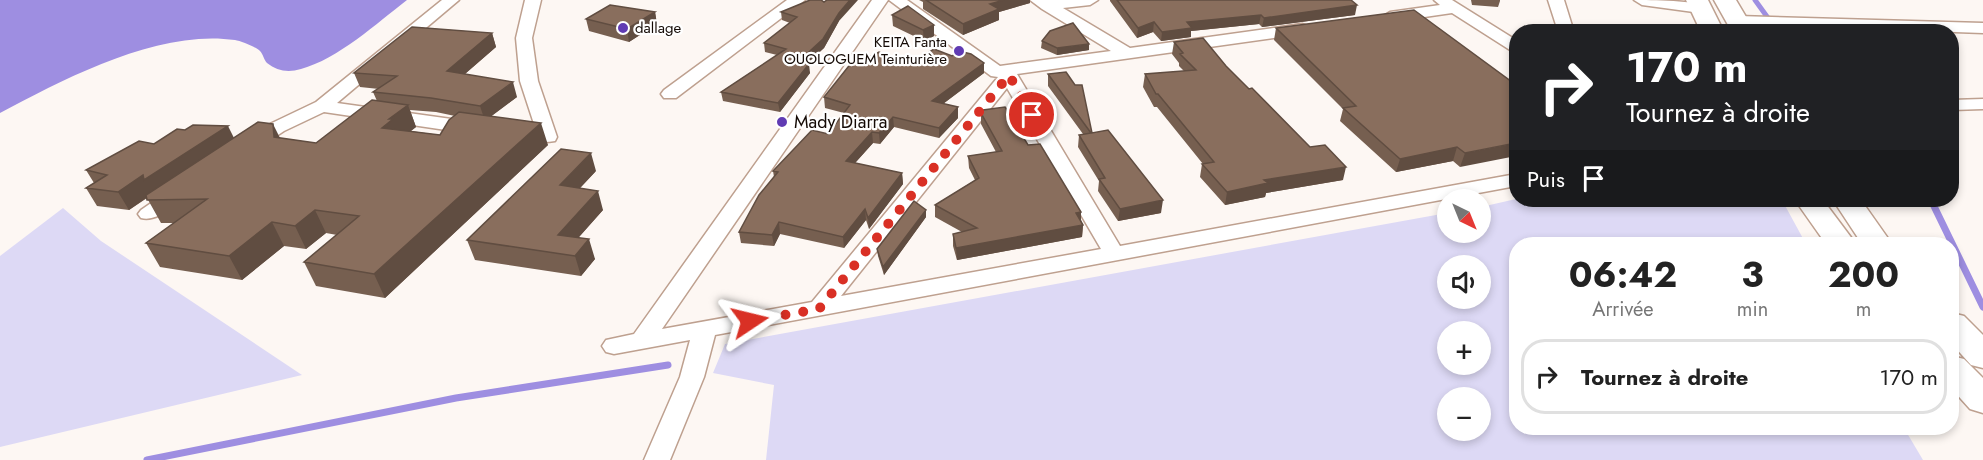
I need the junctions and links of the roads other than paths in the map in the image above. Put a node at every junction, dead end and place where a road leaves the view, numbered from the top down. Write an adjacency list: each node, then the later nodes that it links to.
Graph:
1 (451, 0): 26 (street)
2 (533, 0): 26 (street)
3 (797, 0): 23 (street)
4 (880, 0): 39 (street)
5 (897, 0): 22 (street)
6 (1090, 0): 10 (street)
7 (1556, 0): 14 (street)
8 (1642, 0): 12 (street)
9 (1725, 0): 16 (highway)
10 (1042, 3): 21 (street)
11 (1448, 4): 13 (street); 20 (street)
12 (1699, 4): 15 (highway)
13 (1373, 20)
14 (1563, 24)
15 (1709, 24)
16 (1740, 24)
17 (1315, 28): 21 (street)
18 (1959, 28): 19 (street)
19 (1983, 28)
20 (1509, 43)
21 (1128, 54): 22 (street)
22 (1007, 73): 35 (street); 36 (street)
23 (670, 94)
24 (1983, 104): 25 (street)
25 (1959, 105)
26 (322, 106): 27 (street)
27 (241, 152)
28 (1509, 181): 35 (street)
29 (194, 183): 32 (street)
30 (1814, 207): 33 (highway)
31 (1851, 207): 34 (highway)
32 (148, 214)
33 (1836, 237)
34 (1872, 237)
35 (1114, 254): 36 (street)
36 (819, 309): 37 (street)
37 (705, 330): 39 (street); 44 (street)
38 (1959, 331): 41 (highway)
39 (641, 342): 40 (street)
40 (614, 346)
41 (1983, 356)
42 (1959, 375): 43 (highway)
43 (1983, 400)
44 (657, 460)

